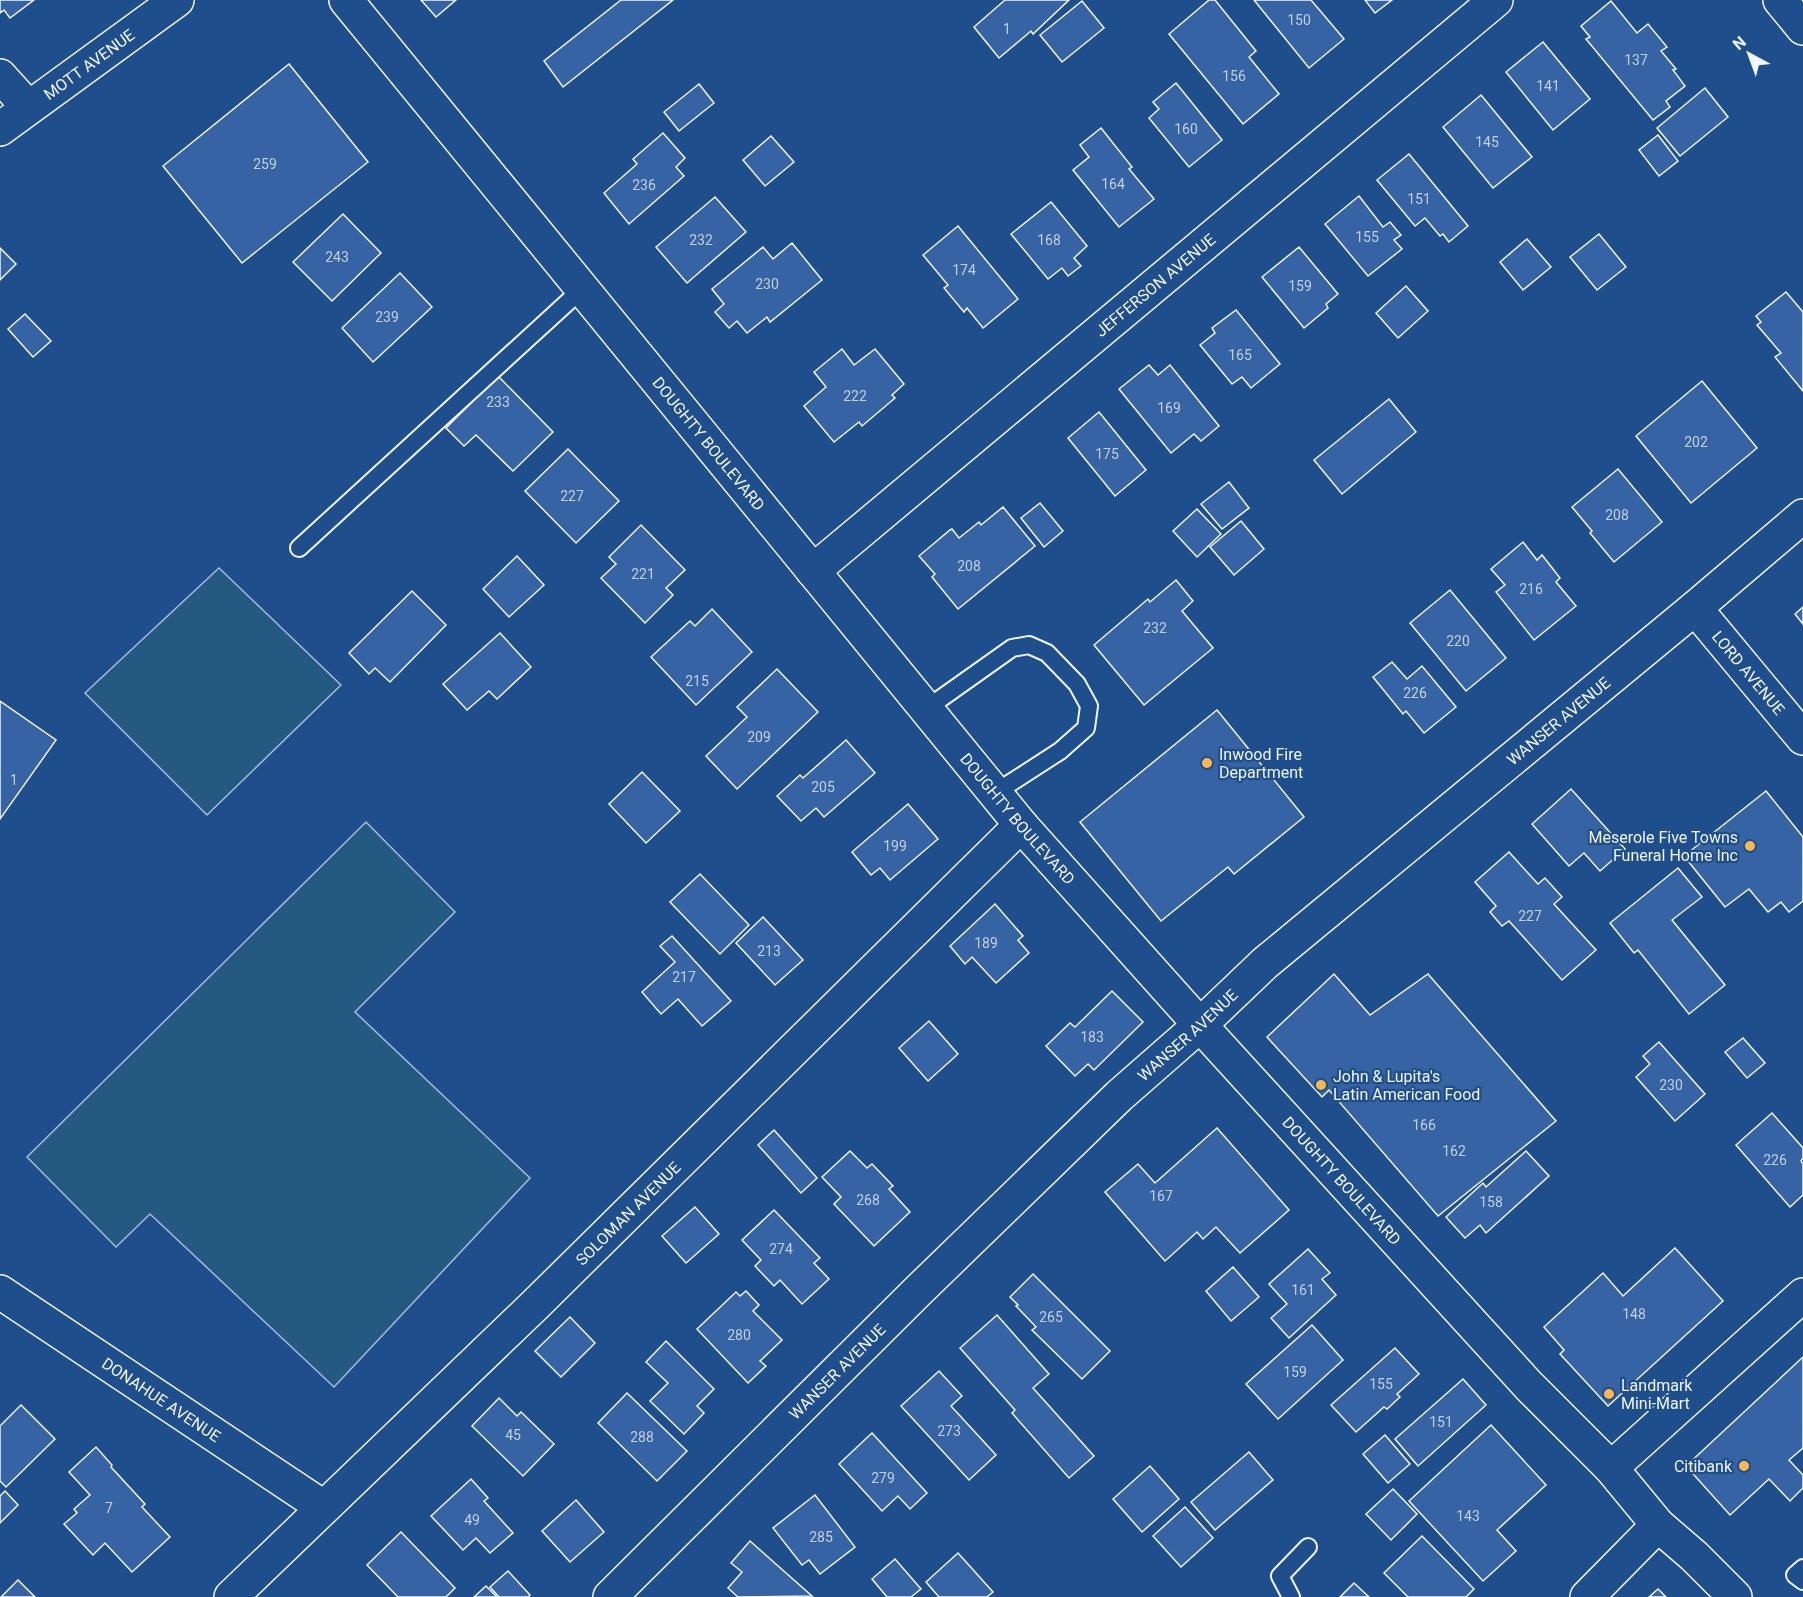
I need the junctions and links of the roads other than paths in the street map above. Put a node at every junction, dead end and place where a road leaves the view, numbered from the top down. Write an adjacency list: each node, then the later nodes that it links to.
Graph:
1 (177, 0): 7 (street, MOTT AVENUE)
2 (346, 0): 9 (street, DOUGHTY BOULEVARD)
3 (1496, 0): 12 (street, JEFFERSON AVENUE)
4 (1780, 0): 5 (street)
5 (1803, 28)
6 (0, 76): 7 (street)
7 (28, 107): 8 (street, MOTT AVENUE)
8 (0, 129)
9 (582, 289): 11 (lane); 12 (street, DOUGHTY BOULEVARD)
10 (1803, 516): 13 (street, WANSER AVENUE)
11 (299, 548)
12 (813, 571): 14 (street, DOUGHTY BOULEVARD)
13 (1695, 609): 15 (street, LORD AVENUE); 18 (street, WANSER AVENUE)
14 (926, 708): 16 (street, DOUGHTY BOULEVARD); 16 (lane)
15 (1803, 738)
16 (995, 793): 17 (street, DOUGHTY BOULEVARD)
17 (1021, 825): 18 (street, DOUGHTY BOULEVARD); 22 (street, SOLOMAN AVENUE)
18 (1200, 1025): 21 (street, DOUGHTY BOULEVARD); 28 (street, WANSER AVENUE)
19 (0, 1292): 22 (street, DONAHUE AVENUE)
20 (1802, 1296): 21 (street)
21 (1611, 1468): 23 (street, DOUGHTY BOULEVARD)
22 (323, 1507): 27 (street, SOLOMAN AVENUE)
23 (1658, 1525): 30 (street); 31 (street, DOUGHTY BOULEVARD)
24 (1308, 1547): 29 (lane)
25 (1803, 1568): 26 (lane)
26 (1803, 1581)
27 (231, 1597)
28 (610, 1597)
29 (1291, 1597)
30 (1587, 1597)
31 (1735, 1597)

